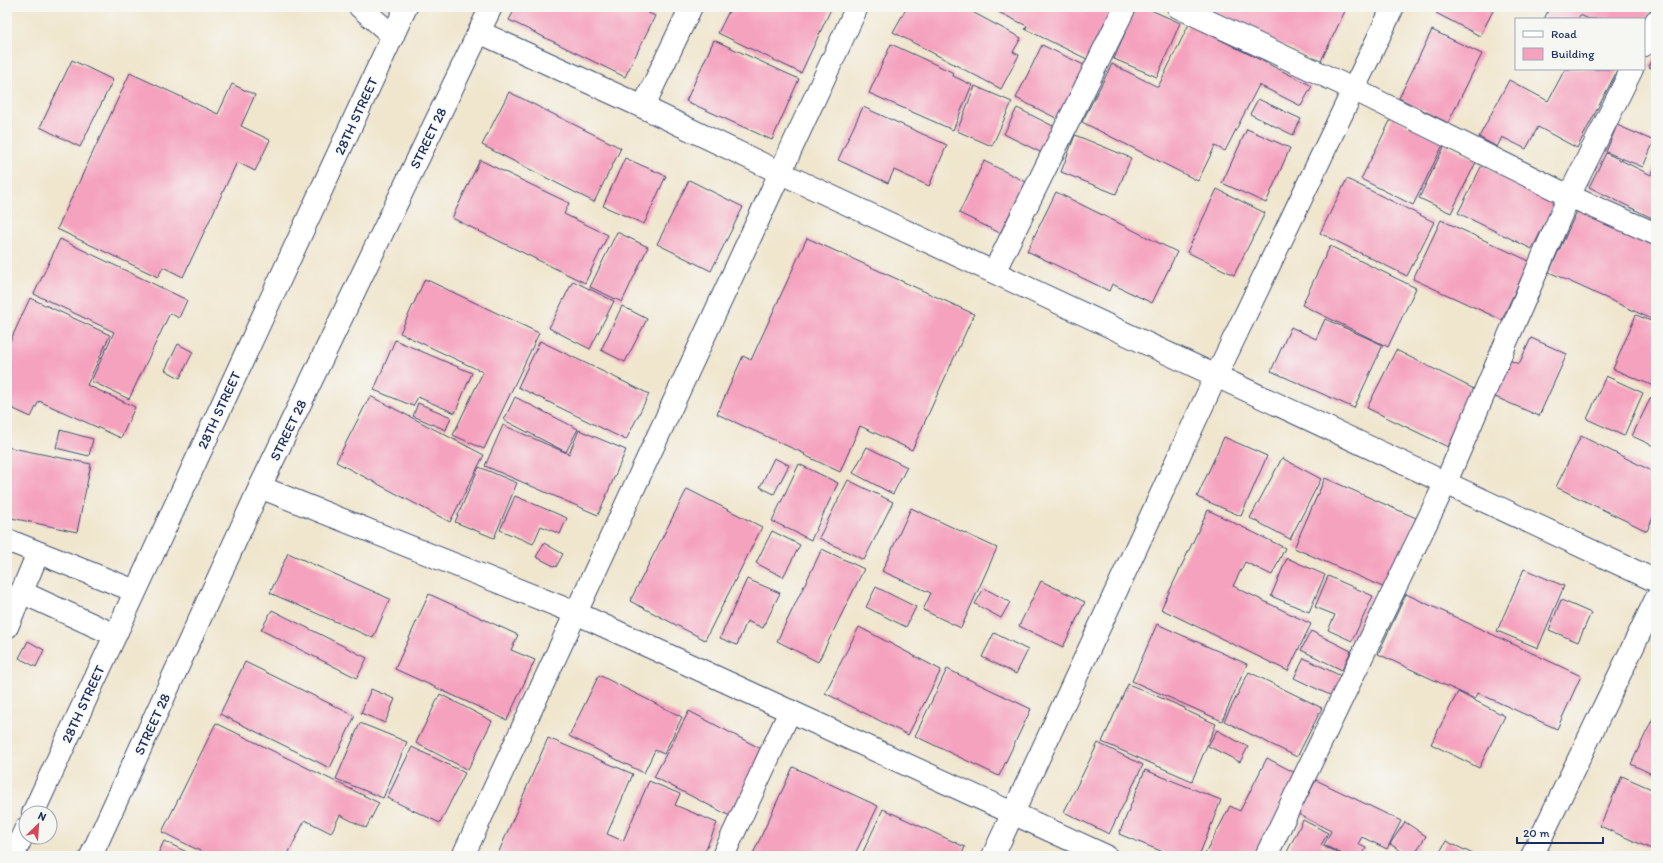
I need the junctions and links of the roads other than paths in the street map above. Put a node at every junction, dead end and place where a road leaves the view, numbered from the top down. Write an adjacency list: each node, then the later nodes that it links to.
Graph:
1 (360, 7): 11 (street)
2 (406, 7): 11 (street, 28TH STREET)
3 (491, 7): 10 (street, STREET 28)
4 (690, 7): 15 (street)
5 (857, 7): 16 (street)
6 (1125, 7): 19 (street)
7 (1178, 7): 14 (street)
8 (1393, 7): 14 (street)
9 (1656, 21): 12 (street)
10 (479, 32): 15 (street); 22 (street, STREET 28)
11 (393, 36): 26 (street, 28TH STREET)
12 (1645, 43)
13 (1632, 70): 17 (street)
14 (1353, 89): 17 (street); 20 (street)
15 (643, 107): 16 (street)
16 (781, 173): 19 (street); 29 (street)
17 (1569, 196): 18 (street); 21 (street)
18 (1656, 234)
19 (994, 272): 20 (street)
20 (1216, 376): 21 (street); 34 (street)
21 (1446, 482): 25 (street); 42 (street)
22 (260, 487): 29 (street); 37 (street, STREET 28)
23 (7, 540): 24 (street)
24 (38, 552): 26 (street); 27 (street)
25 (1656, 581)
26 (135, 591): 31 (street, 28TH STREET)
27 (22, 592): 30 (street); 31 (street)
28 (1656, 599): 43 (street)
29 (576, 613): 32 (street); 38 (street)
30 (7, 627)
31 (115, 634): 33 (street, 28TH STREET)
32 (790, 711): 34 (street); 39 (street)
33 (37, 805)
34 (1012, 813): 40 (street); 41 (street)
35 (18, 845): 36 (street)
36 (13, 856)
37 (91, 856)
38 (463, 856)
39 (723, 856)
40 (993, 856)
41 (1106, 856)
42 (1266, 856)
43 (1532, 856)

